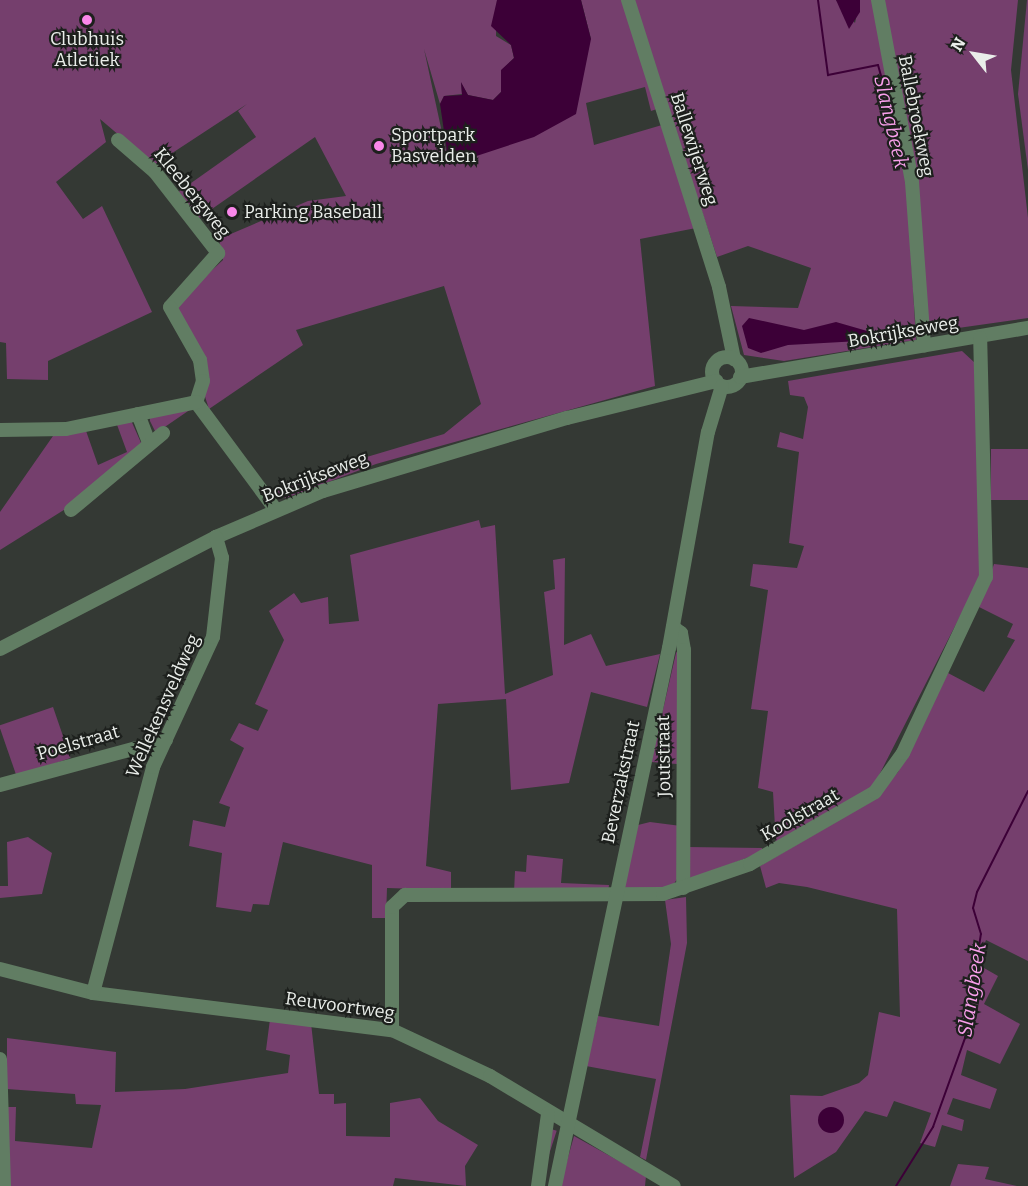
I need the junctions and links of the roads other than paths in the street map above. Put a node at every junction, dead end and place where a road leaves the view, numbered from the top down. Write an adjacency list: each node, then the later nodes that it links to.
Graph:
1 (628, 0): 7 (street, Ballewijerweg)
2 (878, 0): 6 (street, Ballebroekweg)
3 (118, 140): 8 (street, Kleebergweg)
4 (1028, 328): 5 (street, Bokrijkseweg)
5 (980, 338): 6 (street, Bokrijkseweg); 20 (street, Koolstraat)
6 (924, 346): 7 (street, Bokrijkseweg)
7 (726, 371): 14 (street, Bokrijkseweg); 16 (street, Beverzakstraat)
8 (196, 402): 9 (street); 14 (street)
9 (138, 414): 10 (street); 12 (street)
10 (0, 430)
11 (163, 433): 12 (street)
12 (149, 443): 13 (street)
13 (71, 510)
14 (276, 510): 15 (street, Bokrijkseweg)
15 (216, 537): 17 (street, Bokrijkseweg); 18 (street, Wellekensveldweg)
16 (673, 627): 20 (street, Joutstraat); 21 (street, Beverzakstraat)
17 (0, 649)
18 (166, 740): 19 (street, Poelstraat); 23 (street, Wellekensveldweg)
19 (0, 785)
20 (683, 888): 21 (street, Koolstraat)
21 (614, 897): 24 (street, Koolstraat); 27 (street, Beverzakstraat)
22 (0, 969): 23 (street, Reuvoortweg)
23 (93, 993): 24 (street, Reuvoortweg)
24 (392, 1030): 26 (street, Reuvoortweg)
25 (0, 1059): 28 (street)
26 (548, 1114): 27 (street, Reuvoortweg); 29 (street)
27 (565, 1122): 30 (street, Beverzakstraat); 31 (street, Reuvoortweg)
28 (4, 1186)
29 (538, 1186)
30 (555, 1186)
31 (674, 1186)

